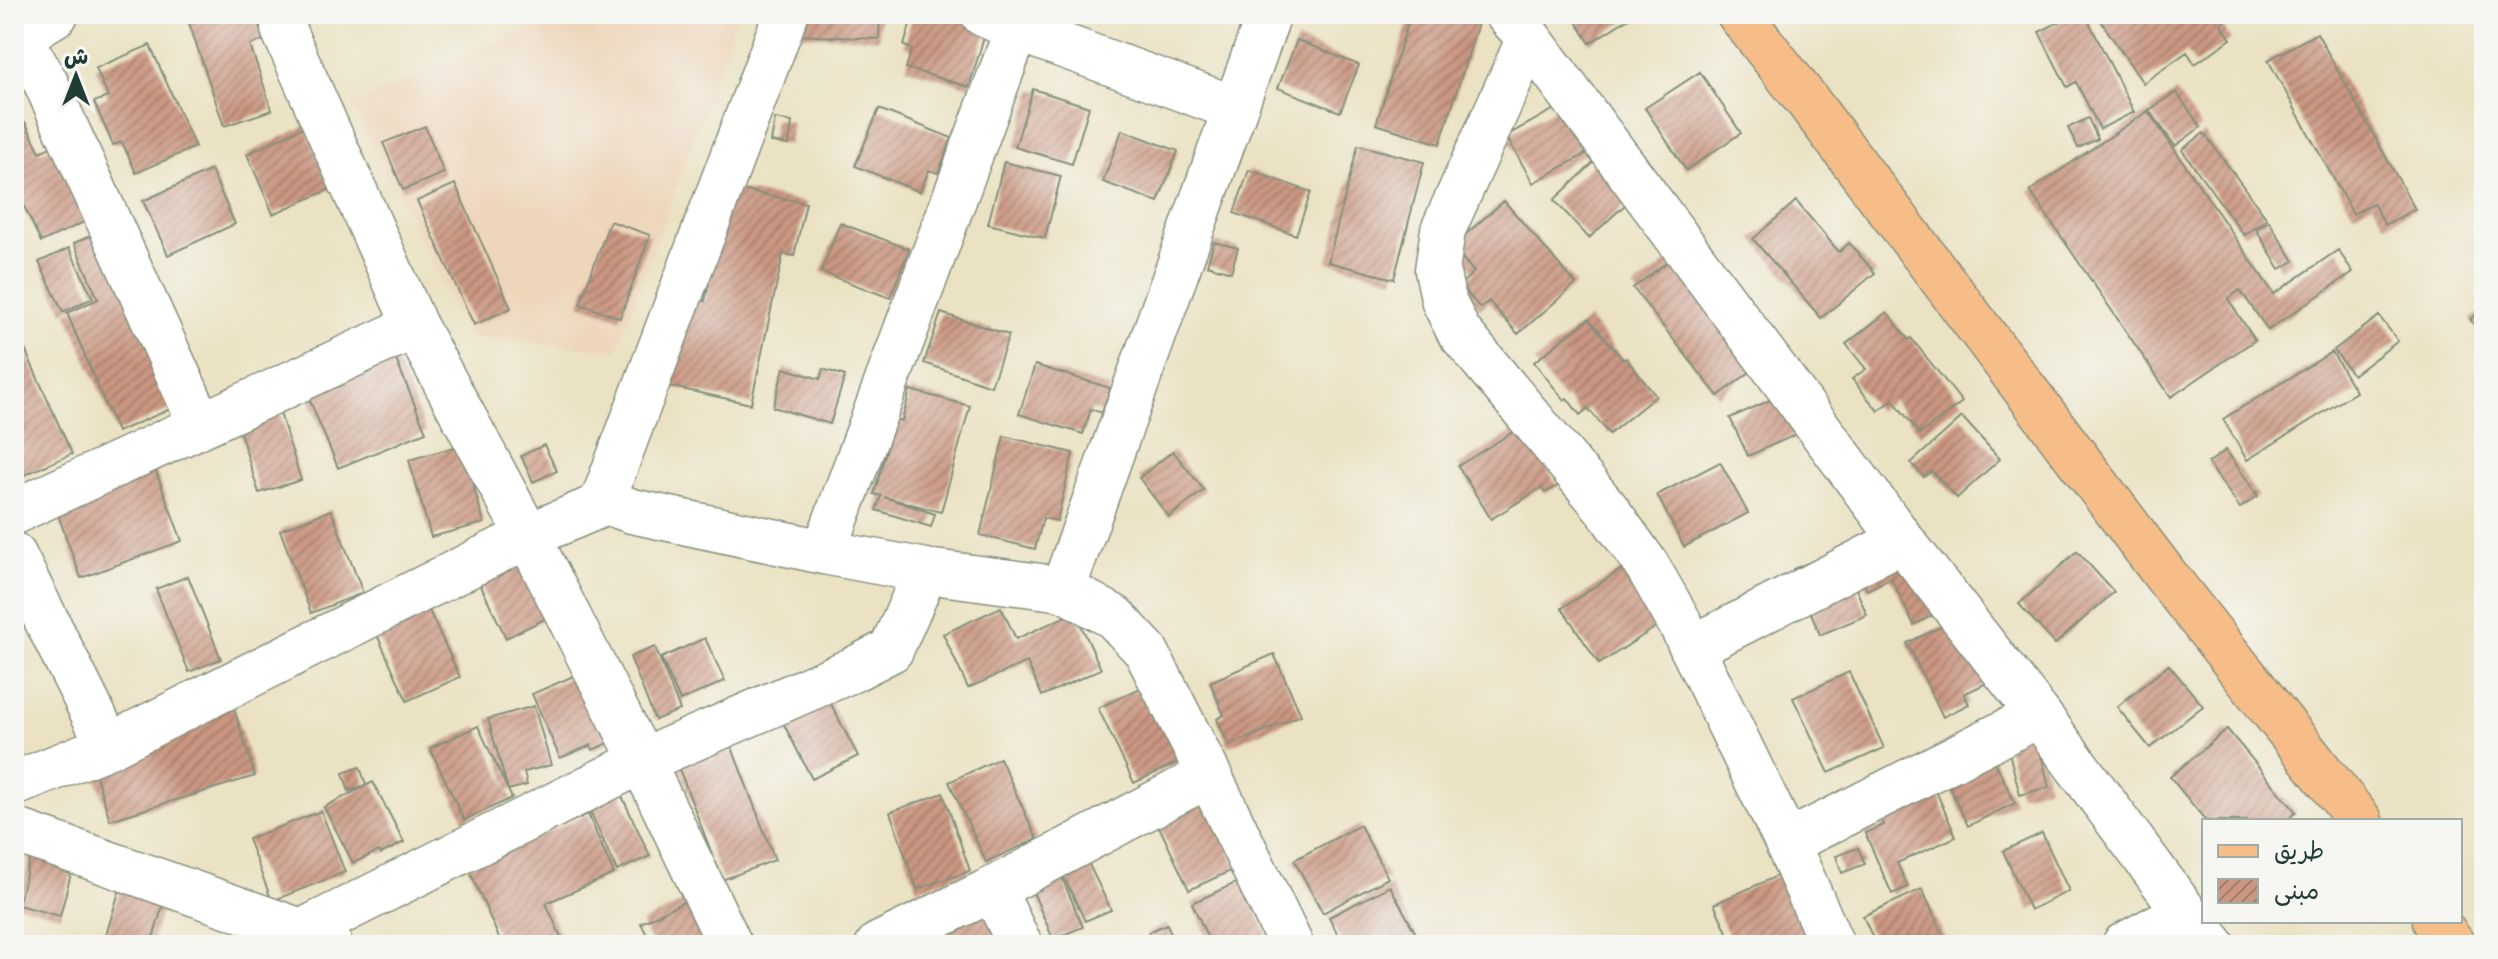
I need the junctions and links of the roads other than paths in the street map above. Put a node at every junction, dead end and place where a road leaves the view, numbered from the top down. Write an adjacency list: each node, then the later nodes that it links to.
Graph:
1 (56, 14): 8 (street)
2 (285, 14): 10 (street)
3 (786, 14): 12 (street)
4 (1269, 14): 9 (street)
5 (1739, 14): 26 (main road)
6 (1000, 21): 9 (street); 16 (street)
7 (1518, 26): 15 (street); 20 (street)
8 (17, 39): 11 (street)
9 (1234, 108): 19 (street)
10 (415, 326): 11 (street); 14 (street)
11 (201, 425): 13 (street)
12 (601, 505): 14 (street); 16 (street)
13 (14, 512)
14 (528, 536): 22 (street); 23 (street)
15 (1902, 540): 20 (street); 21 (street)
16 (824, 552): 18 (street)
17 (14, 555): 22 (street)
18 (926, 571): 19 (street); 23 (street)
19 (1063, 589): 24 (street)
20 (1692, 648): 28 (street)
21 (2039, 715): 28 (street); 30 (street)
22 (109, 746): 25 (street)
23 (642, 761): 32 (street); 33 (street)
24 (1209, 775): 29 (street); 36 (street)
25 (14, 784)
26 (2358, 819)
27 (14, 830): 32 (street)
28 (1787, 843): 37 (street)
29 (993, 889): 34 (street); 35 (street)
30 (2185, 912): 38 (street); 39 (street)
31 (2436, 923): 40 (main road)
32 (321, 938)
33 (730, 945)
34 (878, 945)
35 (1020, 945)
36 (1291, 945)
37 (1832, 945)
38 (2124, 945)
39 (2213, 945)
40 (2453, 945)

